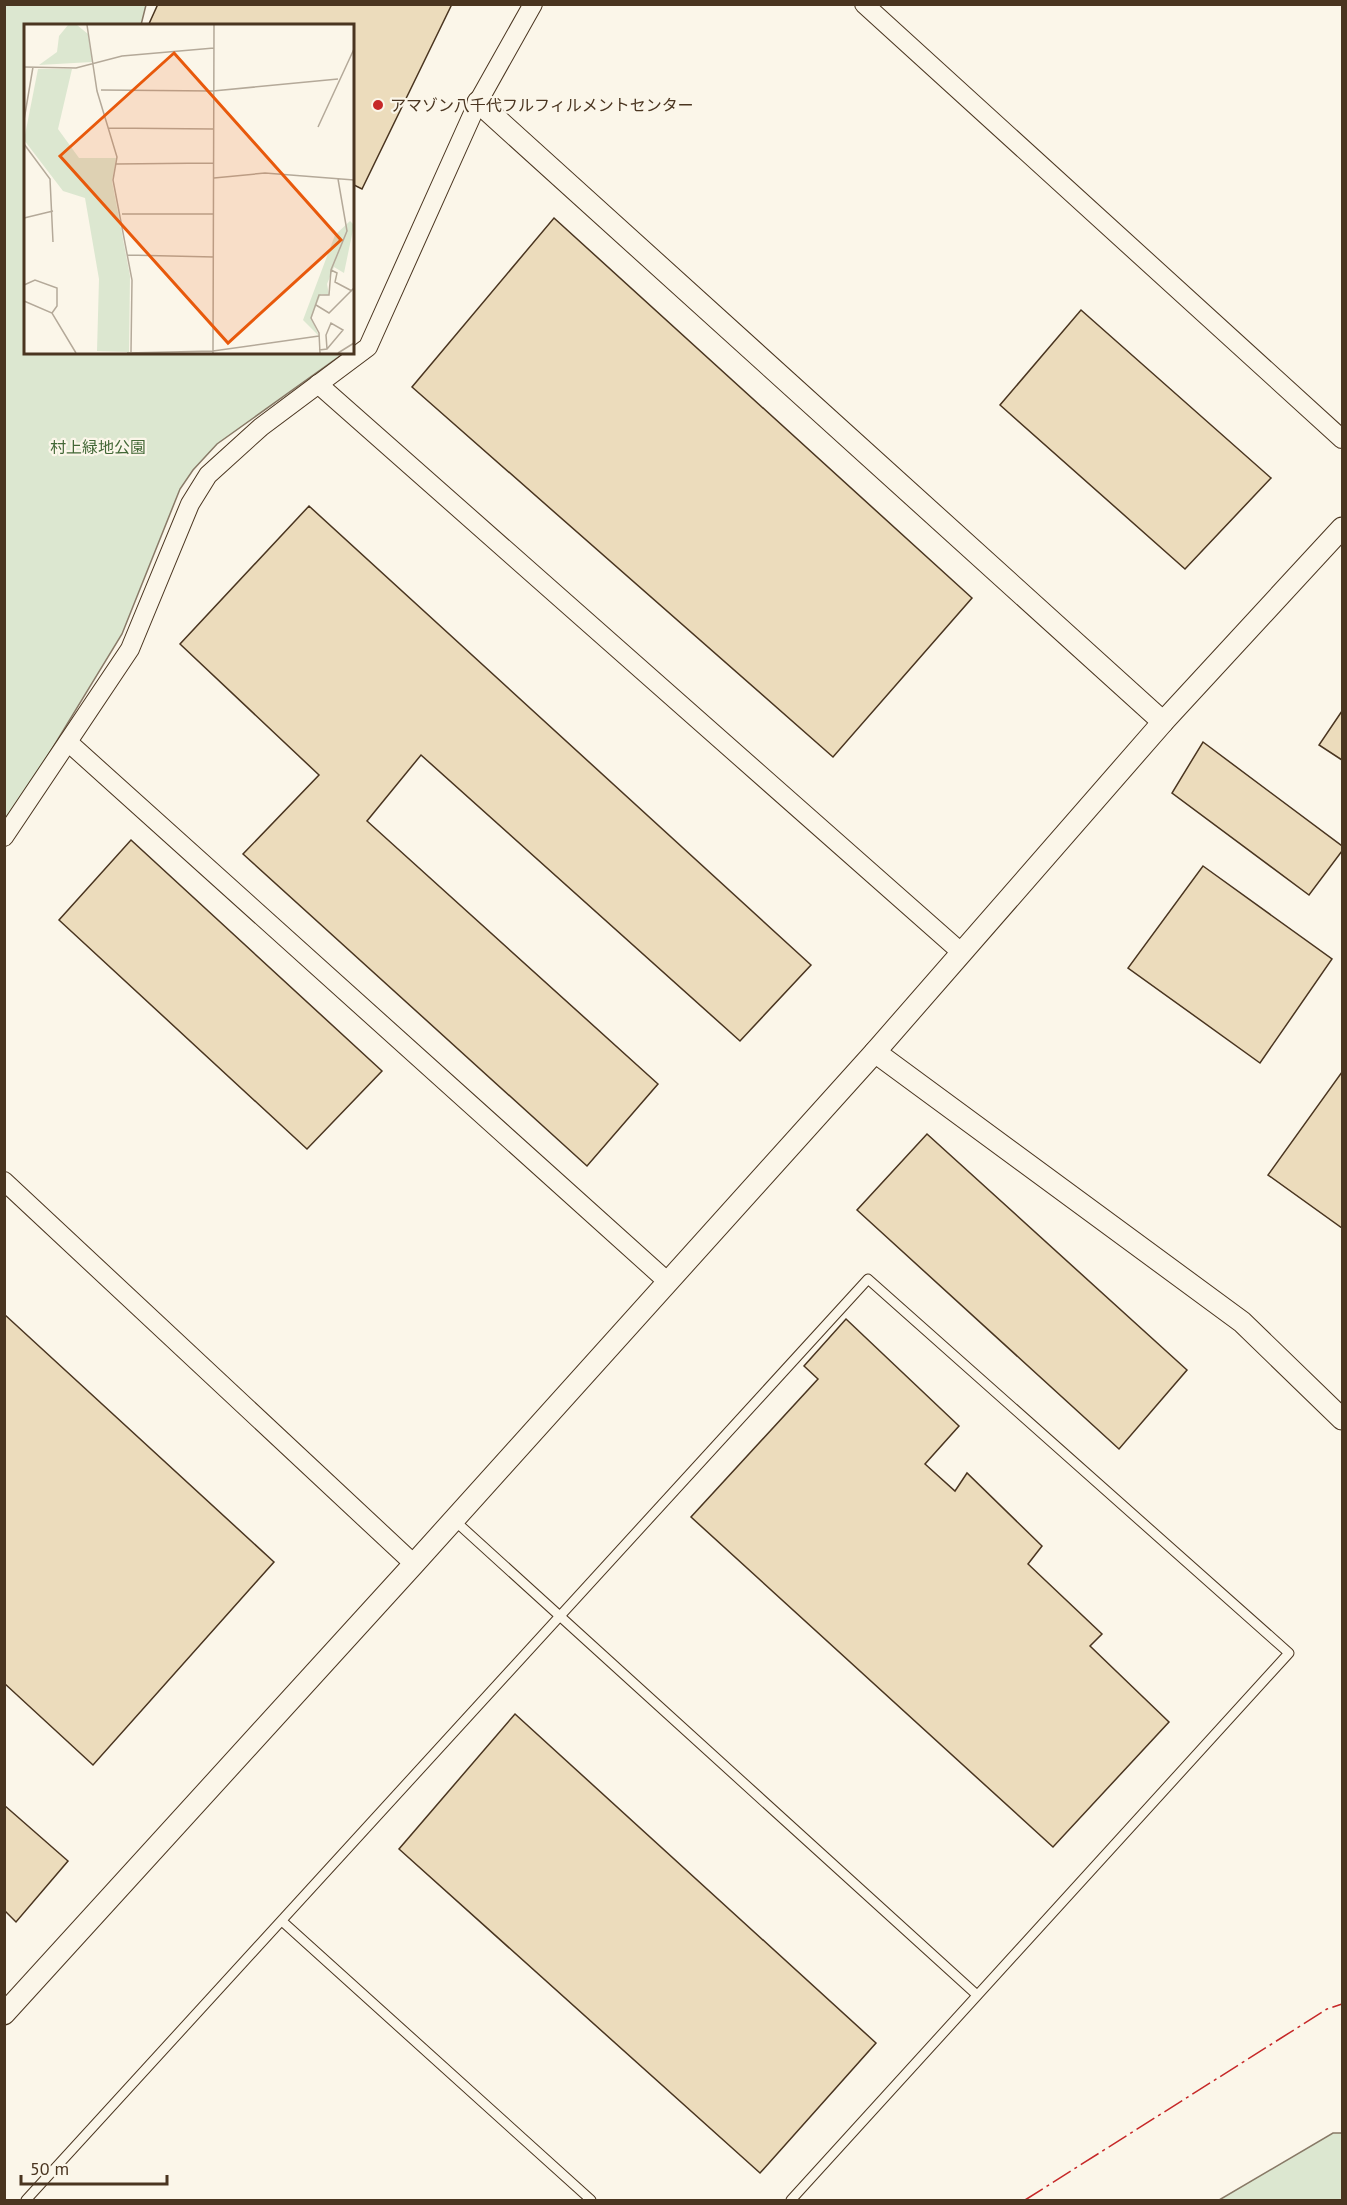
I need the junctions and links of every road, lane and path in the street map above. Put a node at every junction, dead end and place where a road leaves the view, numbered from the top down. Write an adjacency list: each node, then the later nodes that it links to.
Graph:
1 (533, 4): 3 (street)
2 (864, 4): 5 (street)
3 (478, 102): 4 (street); 7 (street)
4 (318, 384): 8 (street); 10 (street)
5 (1342, 439)
6 (1342, 528): 7 (street)
7 (1163, 722): 10 (street)
8 (68, 742): 9 (street); 13 (street)
9 (4, 837)
10 (962, 953): 11 (street)
11 (875, 1052): 13 (street); 14 (street)
12 (4, 1181): 16 (street)
13 (668, 1282): 15 (street)
14 (1342, 1419)
15 (454, 1520): 16 (street); 17 (lane)
16 (414, 1563): 20 (street)
17 (560, 1616): 18 (lane); 19 (lane); 19 (lane)
18 (283, 1922): 21 (lane); 22 (lane)
19 (976, 1995): 23 (lane)
20 (4, 2014)
21 (26, 2200)
22 (591, 2200)
23 (790, 2200)

